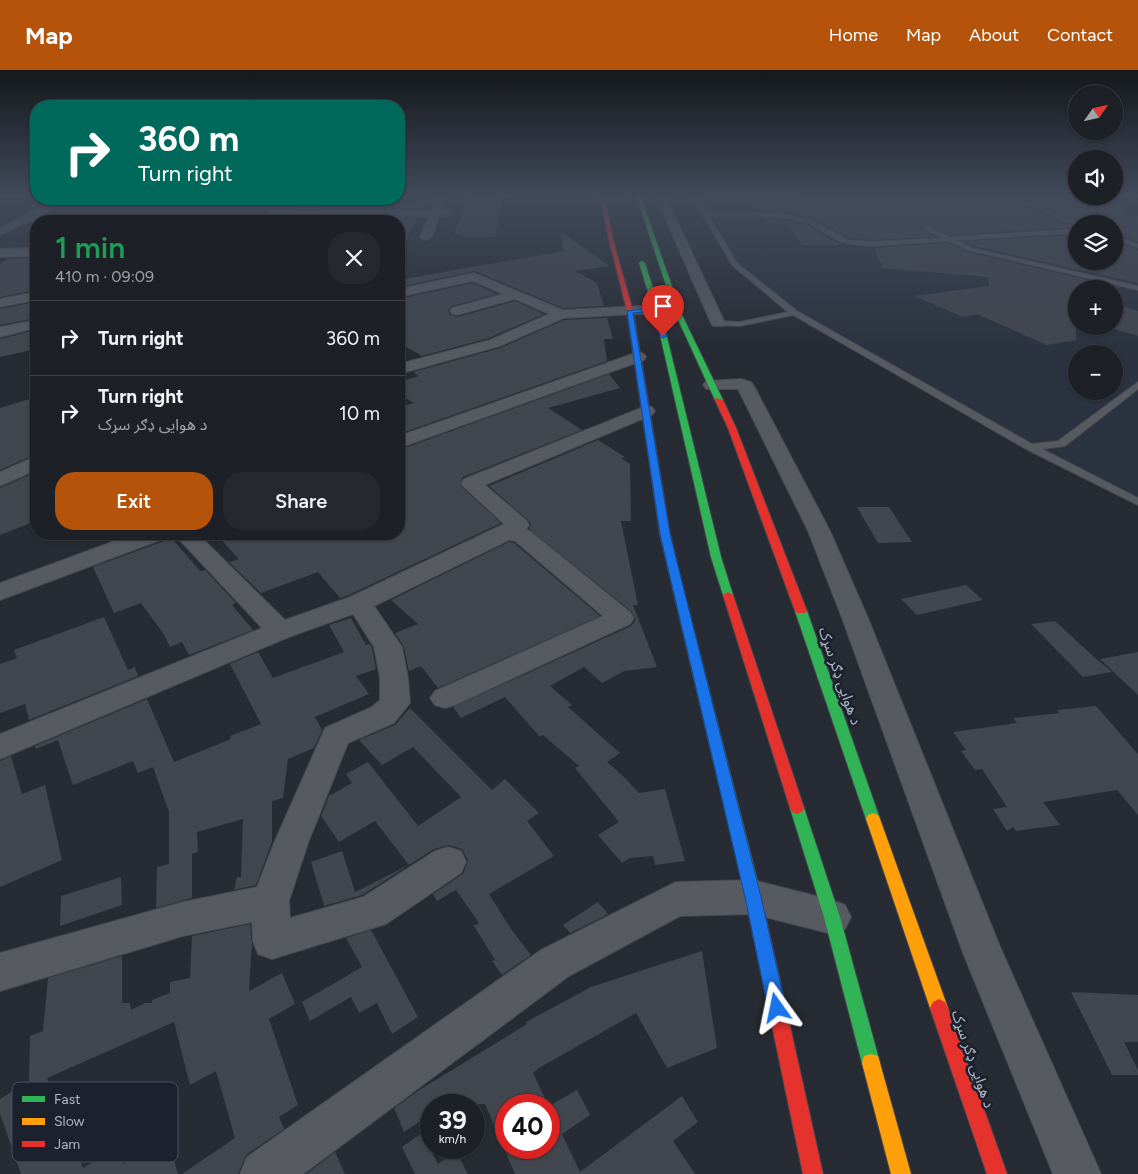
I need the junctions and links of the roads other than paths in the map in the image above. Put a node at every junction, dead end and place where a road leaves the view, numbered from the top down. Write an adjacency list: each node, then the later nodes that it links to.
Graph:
1 (613, 247): 20 (main road)
2 (656, 247): 28 (main road, د هوایی ډګر سړک)
3 (683, 247): 23 (street)
4 (724, 247): 21 (lane)
5 (965, 247): 13 (lane)
6 (0, 248): 7 (street)
7 (30, 248)
8 (30, 252): 9 (street)
9 (0, 253)
10 (639, 254): 18 (main road)
11 (502, 276): 12 (street)
12 (483, 280): 14 (street); 15 (street)
13 (1138, 288)
14 (405, 291)
15 (515, 295): 19 (street); 22 (street)
16 (30, 297): 17 (street)
17 (0, 303)
18 (656, 308): 20 (street); 47 (main road)
19 (457, 310)
20 (630, 311): 22 (street); 26 (main road)
21 (794, 313): 23 (lane); 32 (lane)
22 (561, 314): 27 (street)
23 (718, 323)
24 (30, 325): 25 (street)
25 (0, 332)
26 (638, 357): 30 (main road); 31 (street)
27 (405, 367)
28 (712, 385): 52 (main road, د هوایی ډګر سړک); 53 (street)
29 (1138, 385): 32 (lane)
30 (646, 411): 36 (street); 45 (main road)
31 (405, 440)
32 (1030, 447): 35 (lane)
33 (30, 464): 34 (street)
34 (0, 480)
35 (1138, 502)
36 (506, 533): 40 (street); 42 (street)
37 (139, 540): 39 (street)
38 (191, 540): 41 (street)
39 (0, 592)
40 (359, 603): 41 (street); 46 (street)
41 (280, 632): 43 (street)
42 (445, 698)
43 (0, 747)
44 (448, 862): 46 (street)
45 (753, 897): 47 (street); 49 (street); 50 (main road)
46 (270, 901): 48 (street)
47 (832, 917): 51 (main road)
48 (0, 972)
49 (264, 1174)
50 (813, 1174)
51 (901, 1174)
52 (998, 1174)
53 (1077, 1174)

